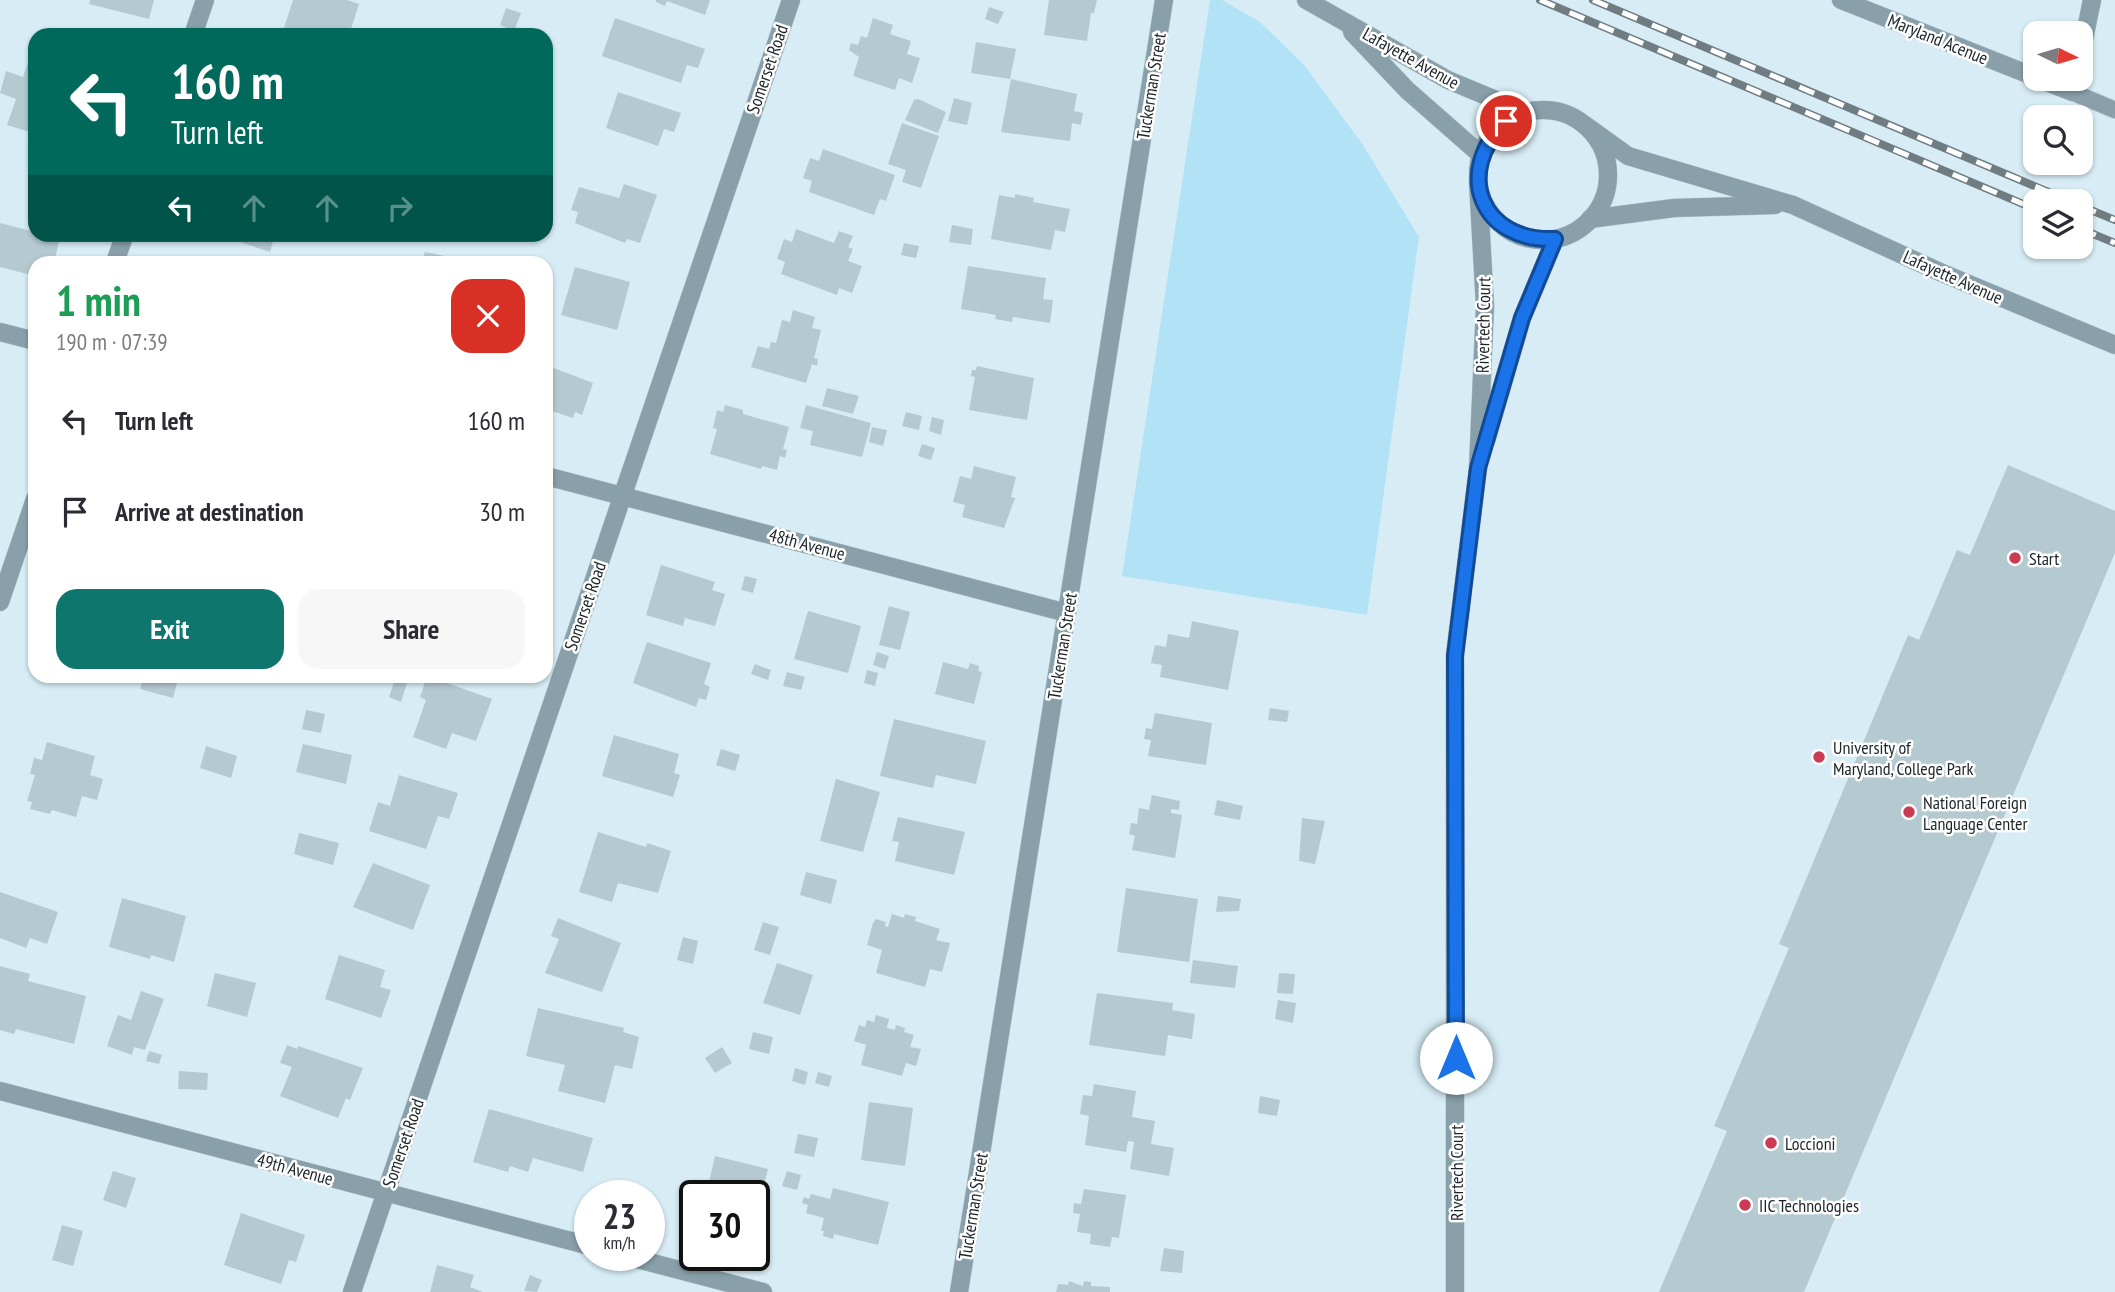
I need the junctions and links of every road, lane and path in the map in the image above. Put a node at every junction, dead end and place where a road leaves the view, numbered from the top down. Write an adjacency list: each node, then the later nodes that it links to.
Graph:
1 (205, 0): 9 (street)
2 (791, 0): 25 (street, Somerset Road)
3 (1164, 0): 28 (street, Tuckerman Street)
4 (1306, 0): 7 (street, Lafayette Avenue)
5 (1841, 0): 10 (street, Maryland Acenue)
6 (2092, 0): 8 (street)
7 (1337, 17): 13 (street, Lafayette Avenue); 15 (street, Lafayette Avenue)
8 (2088, 21)
9 (195, 28)
10 (2023, 72)
11 (2083, 91): 12 (lane)
12 (2115, 110)
13 (1525, 112): 14 (street); 15 (street)
14 (1585, 125): 17 (street, Lafayette Avenue); 18 (street)
15 (1481, 155): 16 (street)
16 (1478, 182): 19 (street); 23 (street, Rivertech Court)
17 (1793, 205): 18 (street, Lafayette Avenue); 22 (street, Lafayette Avenue)
18 (1590, 219): 19 (street)
19 (1555, 239): 23 (street, Rivertech Court)
20 (0, 332): 21 (street)
21 (28, 339)
22 (2115, 345)
23 (1478, 468): 36 (street, Rivertech Court)
24 (553, 478): 25 (street, 48th Avenue)
25 (623, 496): 28 (street, 48th Avenue); 30 (street, Somerset Road)
26 (28, 520): 27 (street)
27 (0, 602)
28 (1067, 613): 35 (street, Tuckerman Street)
29 (0, 1091): 30 (street, 49th Avenue)
30 (386, 1193): 31 (street, 49th Avenue); 33 (street, Somerset Road)
31 (574, 1242)
32 (665, 1266): 34 (street)
33 (352, 1292)
34 (763, 1292)
35 (959, 1292)
36 (1455, 1292)

